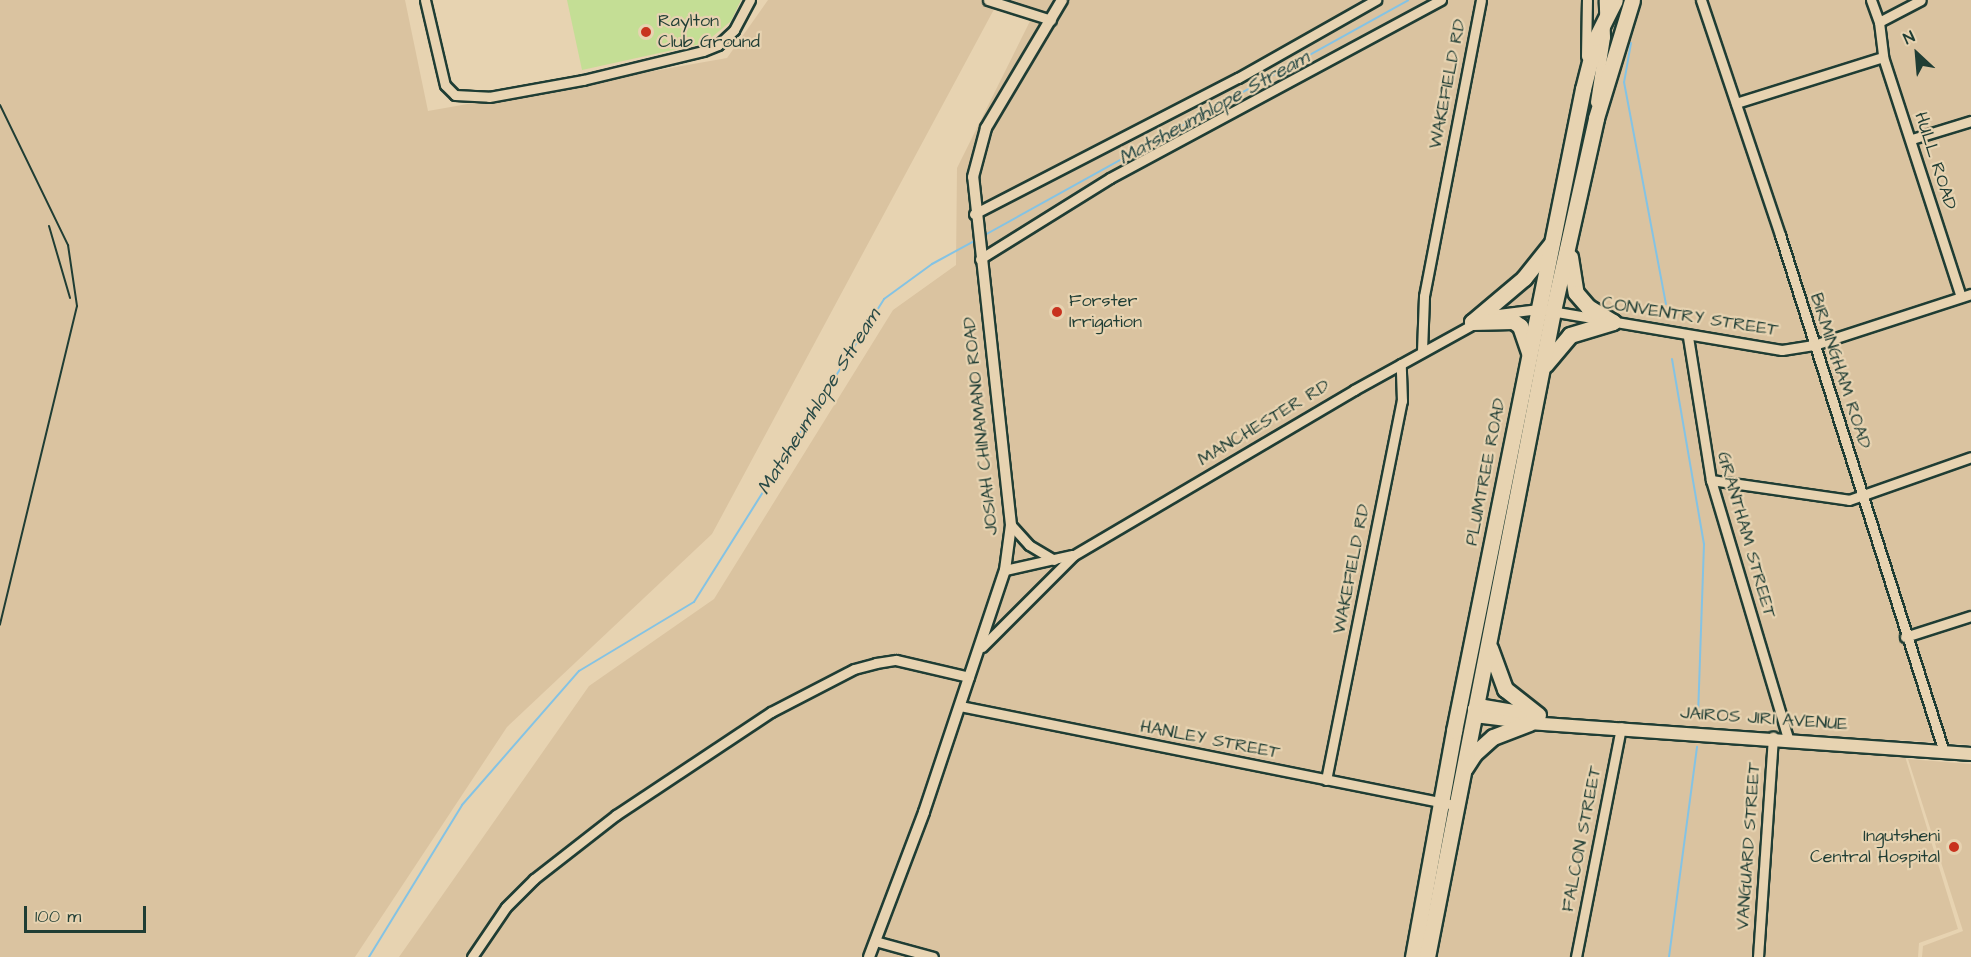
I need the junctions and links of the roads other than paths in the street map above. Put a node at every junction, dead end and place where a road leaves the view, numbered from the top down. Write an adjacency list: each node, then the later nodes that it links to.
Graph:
1 (425, 0): 2 (street)
2 (750, 0)
3 (988, 0): 16 (street)
4 (1062, 0): 16 (street, JOSIAH CHINAMANO ROAD)
5 (1376, 0): 24 (street)
6 (1441, 0): 27 (street)
7 (1481, 0): 35 (street, WAKEFIELD RD)
8 (1587, 0): 19 (street)
9 (1604, 0): 15 (street)
10 (1615, 0): 15 (highway, PLUMTREE ROAD)
11 (1632, 0): 21 (highway, PLUMTREE ROAD)
12 (1701, 0): 20 (street, BIRMINGHAM ROAD)
13 (1871, 0): 17 (street, HULL ROAD)
14 (1921, 0): 17 (street)
15 (1605, 17): 19 (highway, PLUMTREE ROAD); 21 (street)
16 (1051, 20): 24 (street, JOSIAH CHINAMANO ROAD)
17 (1879, 22): 18 (street, HULL ROAD)
18 (1882, 57): 20 (street); 23 (street, HULL ROAD)
19 (1583, 89): 25 (highway, PLUMTREE ROAD)
20 (1736, 103): 34 (street, BIRMINGHAM ROAD)
21 (1596, 118): 26 (highway, PLUMTREE ROAD)
22 (1971, 121): 23 (street)
23 (1912, 139): 29 (street, HULL ROAD)
24 (974, 214): 27 (street, JOSIAH CHINAMANO ROAD)
25 (1554, 239): 30 (highway, PLUMTREE ROAD); 31 (highway)
26 (1569, 248): 30 (highway, PLUMTREE ROAD); 32 (highway)
27 (980, 257): 42 (street, JOSIAH CHINAMANO ROAD)
28 (1971, 294): 29 (street, CONVENTRY STREET)
29 (1961, 297): 34 (street, CONVENTRY STREET)
30 (1546, 310): 31 (street, CONVENTRY STREET); 32 (street, CONVENTRY STREET); 36 (highway, PLUMTREE ROAD); 38 (highway, PLUMTREE ROAD)
31 (1473, 322): 35 (street, MANCHESTER RD); 36 (highway)
32 (1613, 322): 33 (street, CONVENTRY STREET); 38 (highway)
33 (1688, 337): 34 (street, CONVENTRY STREET); 40 (street, GRANTHAM STREET)
34 (1814, 345): 41 (street, BIRMINGHAM ROAD)
35 (1422, 351): 37 (street, MANCHESTER RD)
36 (1530, 352): 51 (highway, PLUMTREE ROAD)
37 (1401, 364): 43 (street, MANCHESTER RD); 62 (street, WAKEFIELD RD)
38 (1541, 370): 48 (highway, PLUMTREE ROAD)
39 (1971, 457): 41 (street)
40 (1711, 480): 41 (street); 58 (street, GRANTHAM STREET)
41 (1862, 497): 47 (street, BIRMINGHAM ROAD)
42 (1011, 525): 44 (street); 45 (street, JOSIAH CHINAMANO ROAD)
43 (1074, 555): 44 (street); 49 (street)
44 (1054, 560): 45 (street)
45 (1005, 570): 49 (street, JOSIAH CHINAMANO ROAD)
46 (1971, 616): 47 (street)
47 (1905, 637): 59 (street, BIRMINGHAM ROAD)
48 (1489, 639): 53 (highway, PLUMTREE ROAD); 54 (highway)
49 (982, 646): 50 (street, JOSIAH CHINAMANO ROAD)
50 (969, 677): 52 (street, JOSIAH CHINAMANO ROAD); 65 (street)
51 (1464, 684): 53 (highway); 56 (highway, PLUMTREE ROAD)
52 (960, 706): 62 (street, HANLEY STREET); 64 (street, JOSIAH CHINAMANO ROAD)
53 (1474, 709): 54 (main road); 56 (highway); 61 (highway, PLUMTREE ROAD)
54 (1534, 719): 55 (main road, JAIROS JIRI AVENUE); 61 (highway)
55 (1621, 727): 57 (main road, JAIROS JIRI AVENUE); 70 (street, FALCON STREET)
56 (1454, 730): 63 (highway, PLUMTREE ROAD)
57 (1773, 737): 58 (main road, JAIROS JIRI AVENUE); 71 (street, VANGUARD STREET)
58 (1788, 738): 59 (main road, JAIROS JIRI AVENUE)
59 (1944, 752): 60 (main road, JAIROS JIRI AVENUE)
60 (1971, 754)
61 (1461, 776): 63 (highway, PLUMTREE ROAD)
62 (1326, 780): 63 (street, HANLEY STREET)
63 (1447, 804): 68 (highway, PLUMTREE ROAD); 69 (highway, PLUMTREE ROAD)
64 (875, 941): 66 (street, JOSIAH CHINAMANO ROAD); 67 (street)
65 (472, 957)
66 (869, 957)
67 (933, 957)
68 (1413, 957)
69 (1427, 957)
70 (1576, 957)
71 (1758, 957)

